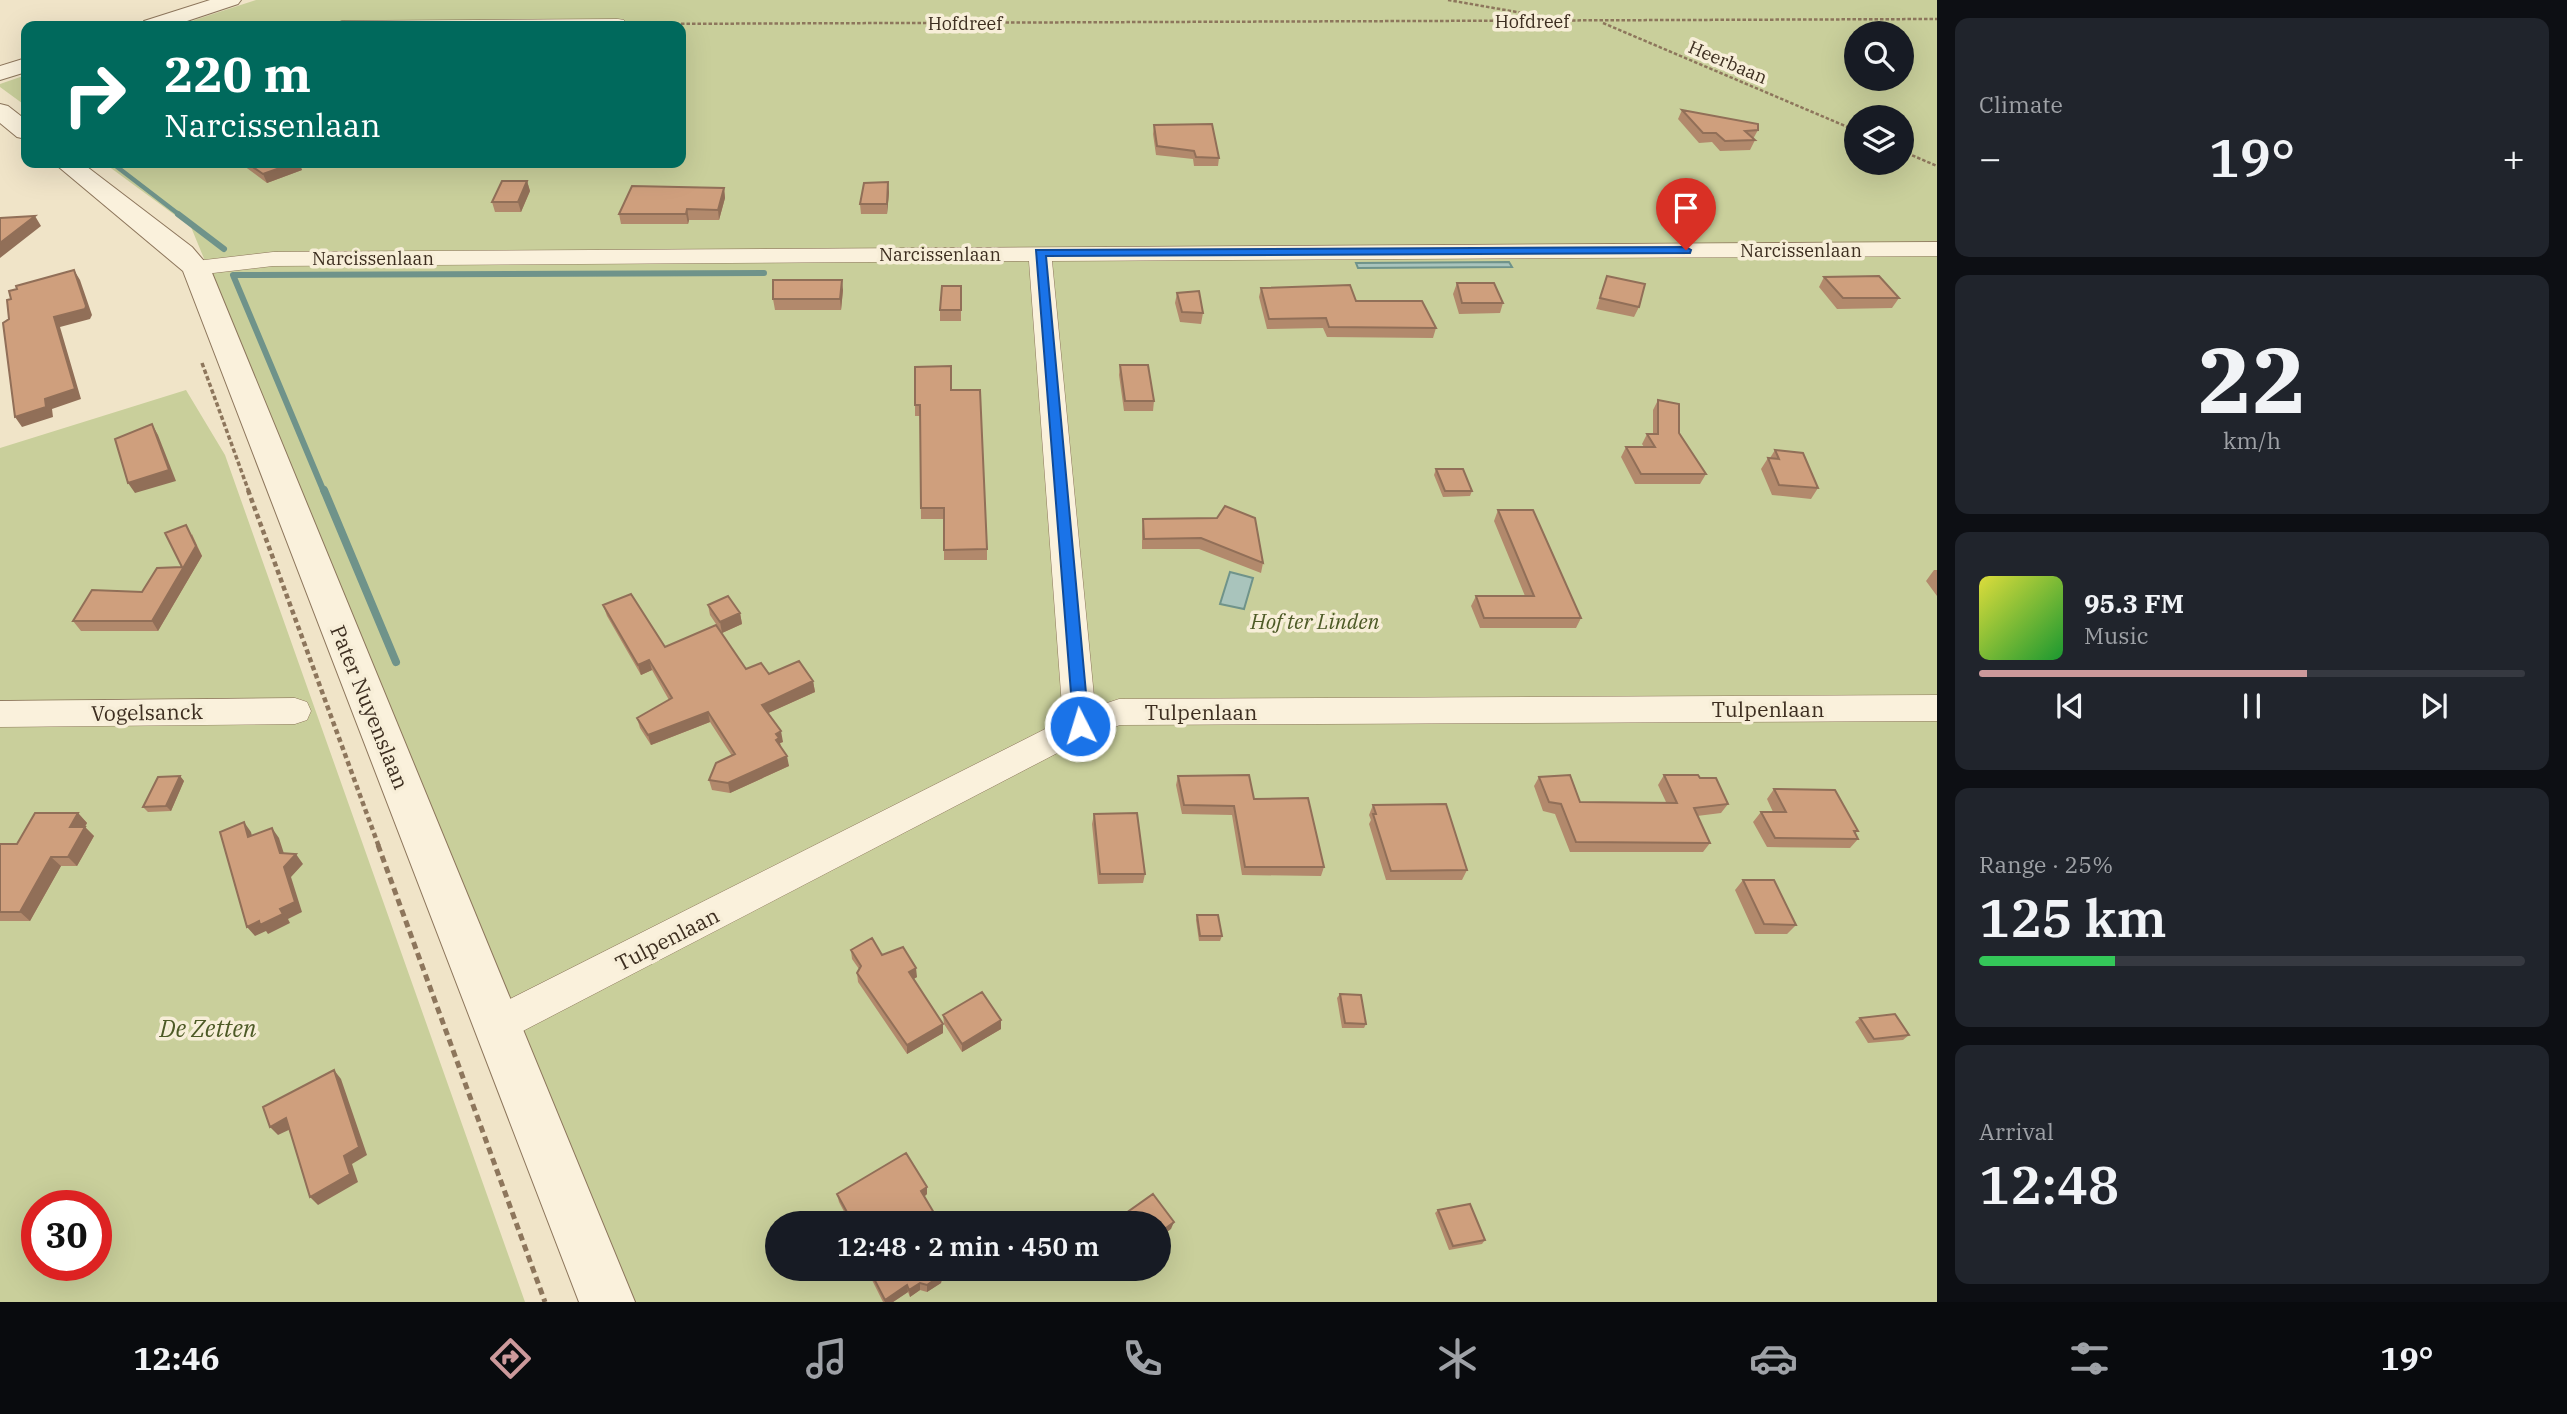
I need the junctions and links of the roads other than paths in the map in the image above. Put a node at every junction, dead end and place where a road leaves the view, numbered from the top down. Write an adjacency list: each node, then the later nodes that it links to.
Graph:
1 (230, 0): 2 (street)
2 (169, 21)
3 (21, 67): 4 (street)
4 (0, 73)
5 (0, 111): 6 (street)
6 (21, 128)
7 (72, 168): 10 (street, Pater Nuyenslaan)
8 (1937, 249): 9 (street, Narcissenlaan)
9 (1040, 253): 10 (street, Narcissenlaan); 14 (street)
10 (196, 268): 15 (street, Pater Nuyenslaan)
11 (1937, 708): 14 (street, Tulpenlaan)
12 (295, 711): 13 (street, Vogelsanck)
13 (0, 714)
14 (1080, 726): 15 (street, Tulpenlaan)
15 (498, 1025): 16 (street, Pater Nuyenslaan)
16 (607, 1302)

